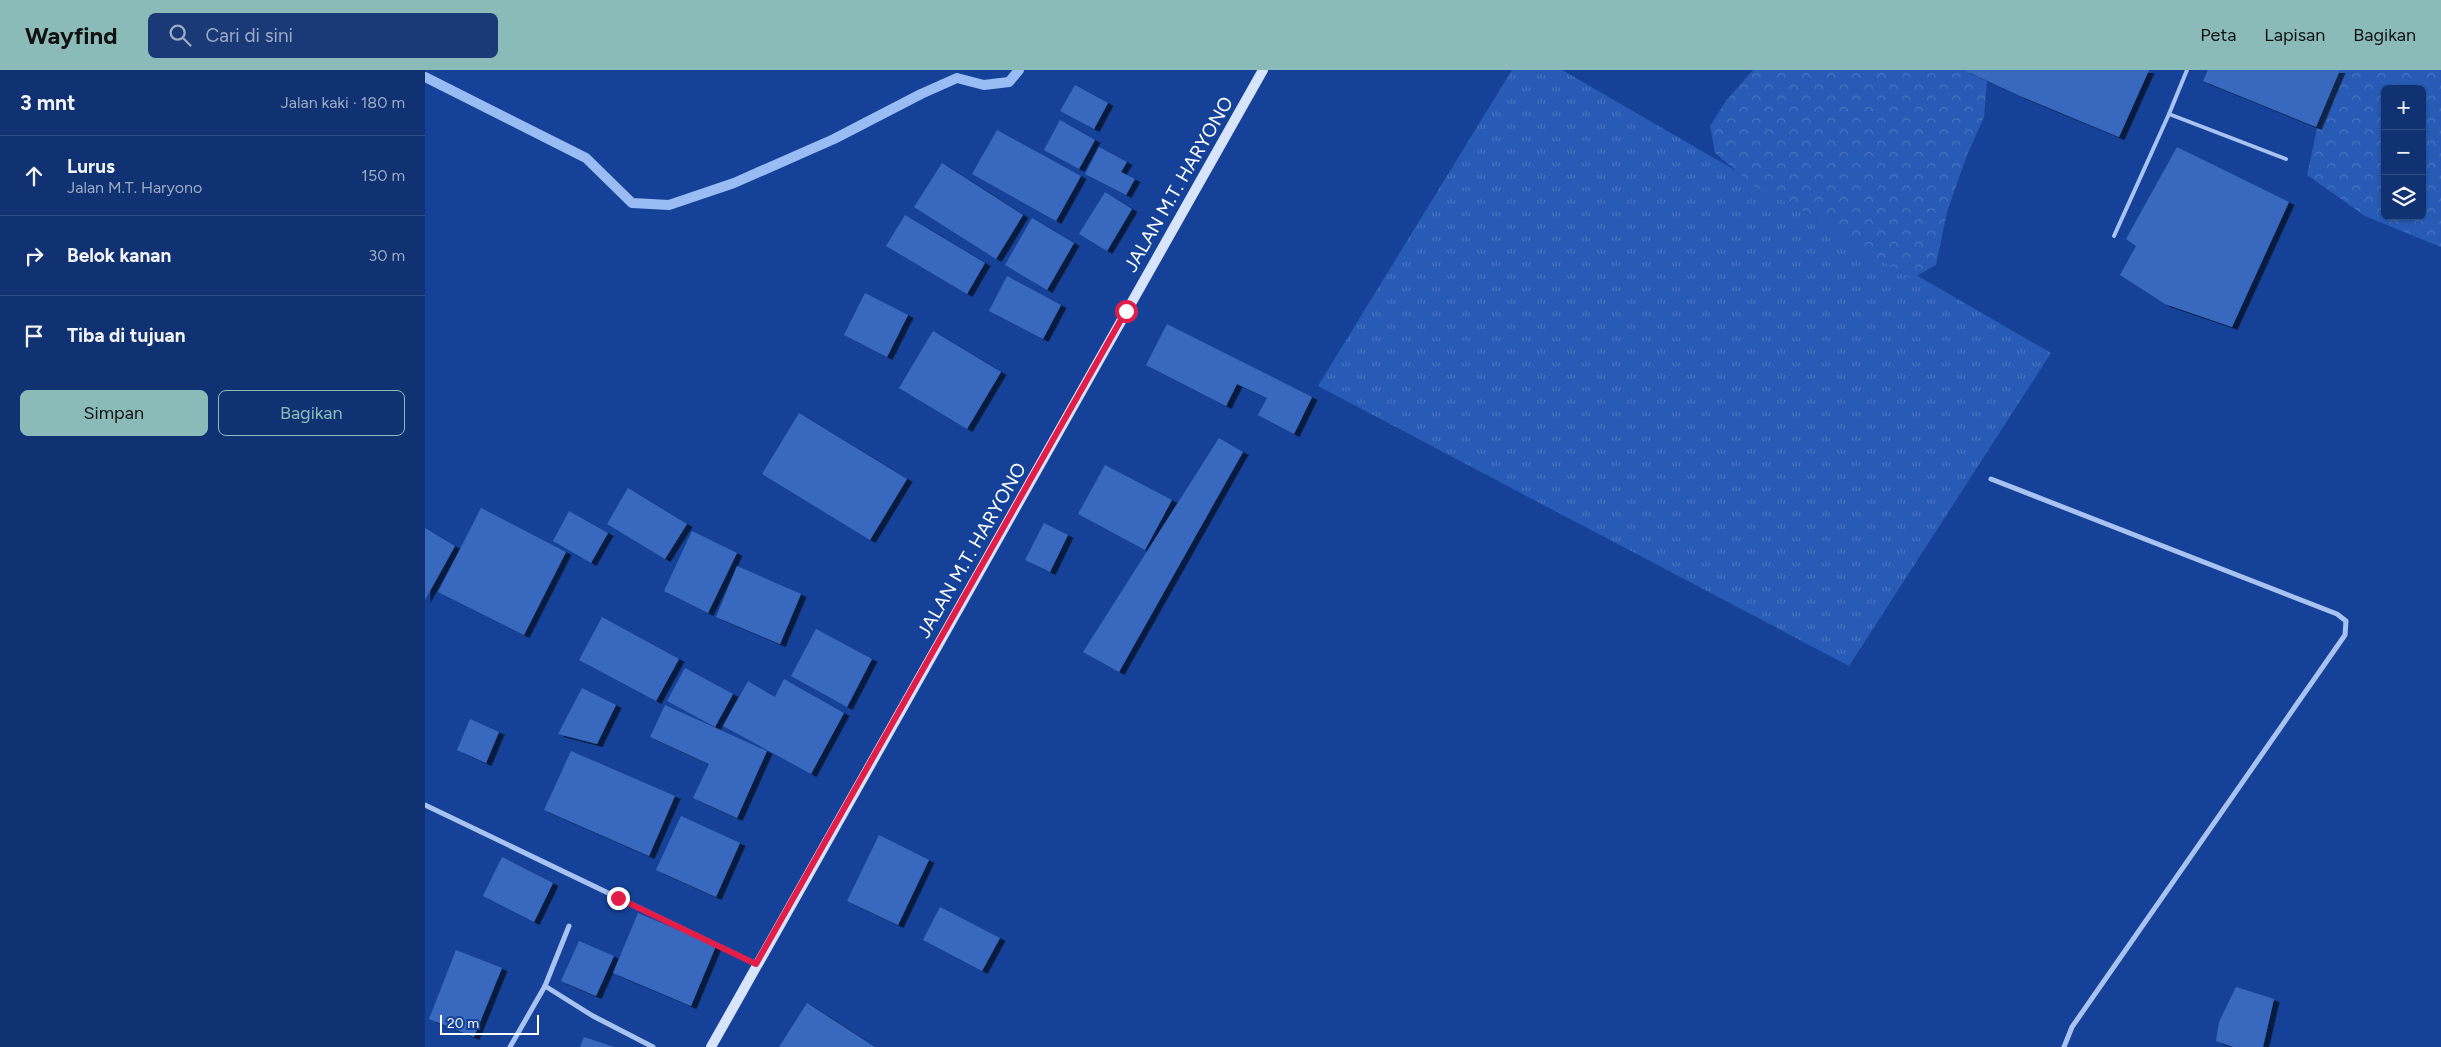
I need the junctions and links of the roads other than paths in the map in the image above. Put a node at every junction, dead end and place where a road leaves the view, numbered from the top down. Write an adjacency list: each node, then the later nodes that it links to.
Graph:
1 (1263, 70): 9 (main road, JALAN M.T. HARYONO)
2 (2187, 70): 3 (lane)
3 (2169, 114): 4 (lane); 5 (lane)
4 (2286, 159)
5 (2114, 236)
6 (1991, 479): 14 (street)
7 (425, 805): 9 (street)
8 (569, 926): 10 (street)
9 (756, 964): 13 (main road, JALAN M.T. HARYONO)
10 (545, 986): 11 (street); 12 (street)
11 (510, 1047)
12 (653, 1047)
13 (711, 1047)
14 (2064, 1047)

